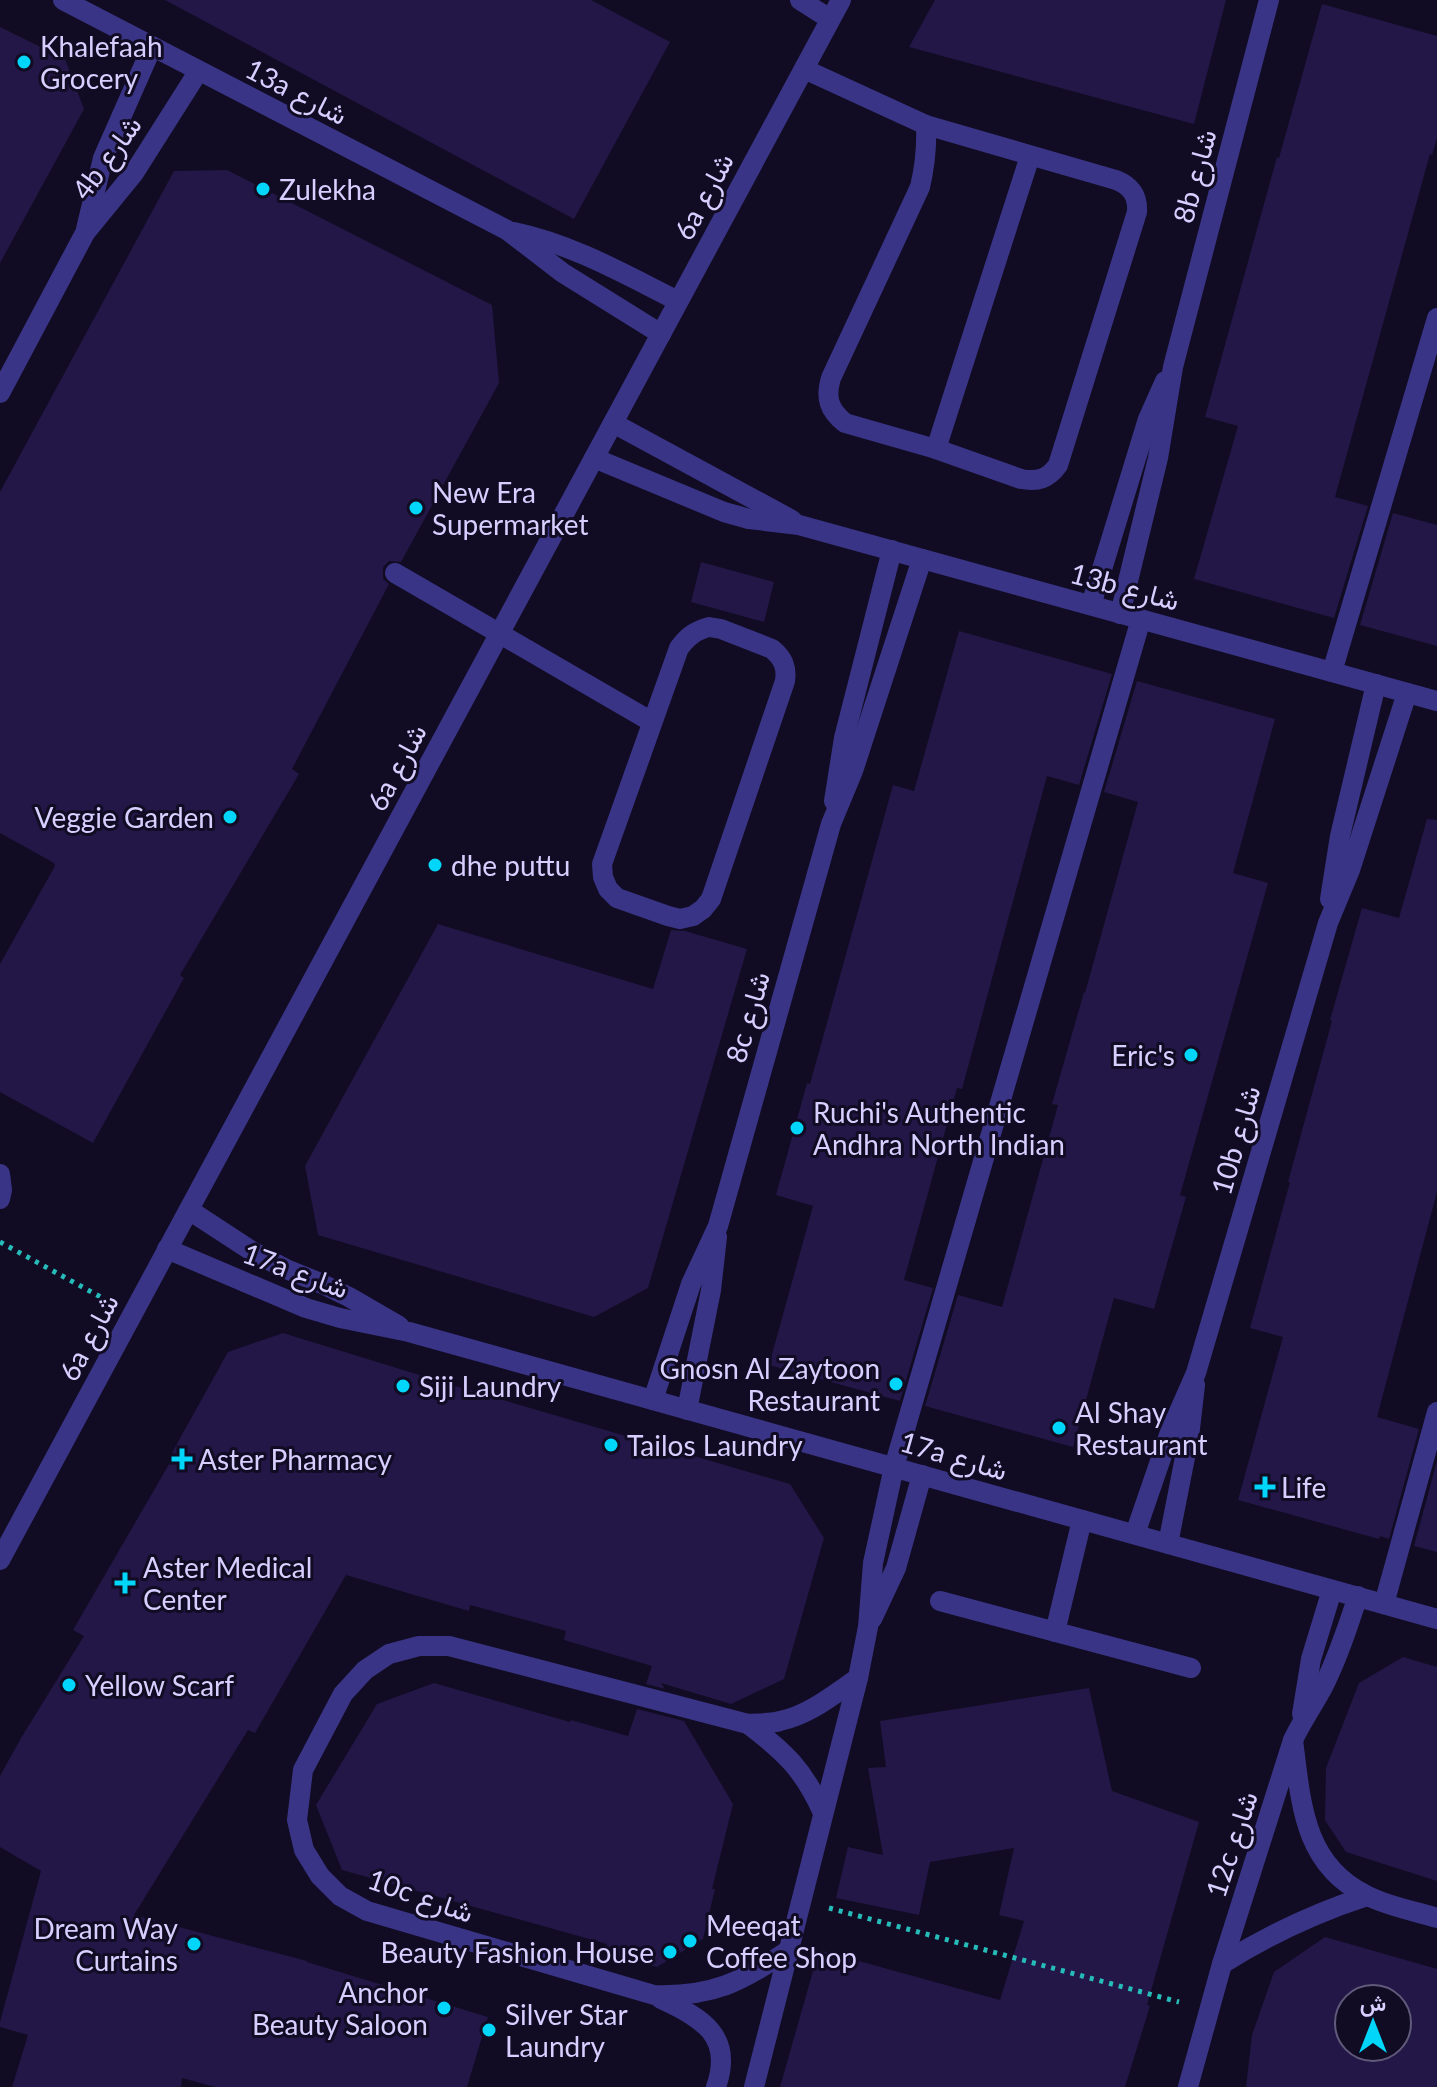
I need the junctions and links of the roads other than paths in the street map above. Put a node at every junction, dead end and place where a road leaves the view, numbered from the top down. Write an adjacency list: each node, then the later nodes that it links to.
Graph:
1 (63, 0): 6 (street, 13a شارع)
2 (800, 0): 5 (street)
3 (841, 0): 5 (street, 6a شارع)
4 (1269, 0): 16 (street, 8b شارع)
5 (830, 19): 7 (street, 6a شارع)
6 (152, 47): 8 (street, 13a شارع); 12 (street, 4b شارع)
7 (804, 69): 9 (street); 13 (street, 6a شارع)
8 (198, 72): 11 (street, 13a شارع); 12 (street, 4b شارع)
9 (926, 125): 10 (street); 19 (street)
10 (1030, 156): 19 (street); 19 (street)
11 (507, 230): 13 (street, 13a شارع); 15 (street, 13a شارع)
12 (85, 233): 17 (street, 4b شارع)
13 (678, 301): 15 (street, 6a شارع)
14 (1437, 318): 29 (street)
15 (661, 334): 18 (street, 6a شارع)
16 (1173, 367): 25 (street, 8b شارع); 26 (street, 8b شارع)
17 (0, 393)
18 (613, 423): 20 (street, 6a شارع); 21 (street, 13b شارع)
19 (936, 449)
20 (594, 458): 21 (street, 13b شارع); 28 (street, 6a شارع)
21 (799, 525): 22 (street, 13b شارع)
22 (892, 550): 23 (street, 13b شارع); 34 (street, 8c شارع)
23 (922, 559): 25 (street, 13b شارع); 34 (street, 8c شارع)
24 (395, 573): 28 (street)
25 (1091, 605): 26 (street, 13b شارع)
26 (1120, 614): 27 (street, 13b شارع)
27 (1141, 619): 29 (street, 13b شارع); 46 (street)
28 (500, 633): 33 (street); 38 (street, 6a شارع)
29 (1332, 672): 30 (street, 13b شارع)
30 (1376, 684): 31 (street, 13b شارع); 35 (street, 10b شارع)
31 (1407, 693): 32 (street, 13b شارع); 35 (street, 10b شارع)
32 (1437, 701)
33 (652, 722): 33 (street)
34 (831, 824): 39 (street, 8c شارع)
35 (1328, 923): 42 (street, 10b شارع)
36 (0, 1174): 37 (street)
37 (0, 1199)
38 (189, 1210): 40 (street, 6a شارع); 41 (street, 17a شارع)
39 (718, 1226): 43 (street, 8c شارع); 44 (street, 8c شارع)
40 (167, 1249): 41 (street, 17a شارع); 51 (street, 6a شارع)
41 (409, 1332): 43 (street, 17a شارع)
42 (1196, 1373): 49 (street, 10b شارع); 50 (street, 10b شارع)
43 (653, 1400): 44 (street, 17a شارع)
44 (687, 1410): 46 (street, 17a شارع)
45 (1437, 1412): 55 (street)
46 (894, 1467): 47 (street, 17a شارع); 57 (street)
47 (922, 1475): 48 (street, 17a شارع); 57 (street)
48 (1082, 1520): 49 (street, 17a شارع); 58 (street)
49 (1135, 1534): 50 (street, 17a شارع)
50 (1168, 1544): 52 (street, 17a شارع)
51 (0, 1560)
52 (1332, 1590): 53 (street, 17a شارع); 62 (street, 12c شارع)
53 (1358, 1596): 55 (street, 17a شارع); 62 (street, 12c شارع)
54 (940, 1601): 58 (street)
55 (1384, 1604): 56 (street, 17a شارع)
56 (1437, 1619)
57 (868, 1627): 60 (street)
58 (1055, 1632): 59 (street)
59 (1191, 1668)
60 (858, 1678): 61 (street, 10c شارع); 63 (street)
61 (748, 1724): 63 (street, 10c شارع); 68 (street, 10c شارع)
62 (1298, 1731): 64 (street, 12c شارع); 67 (street, 12c شارع)
63 (823, 1813): 66 (street)
64 (1367, 1896): 65 (street, 12c شارع); 67 (street)
65 (1437, 1918)
66 (789, 1950): 68 (street, 10c شارع); 70 (street)
67 (1222, 1964): 71 (street, 12c شارع)
68 (654, 1995): 69 (street, 10c شارع)
69 (716, 2087)
70 (754, 2087)
71 (1188, 2087)

